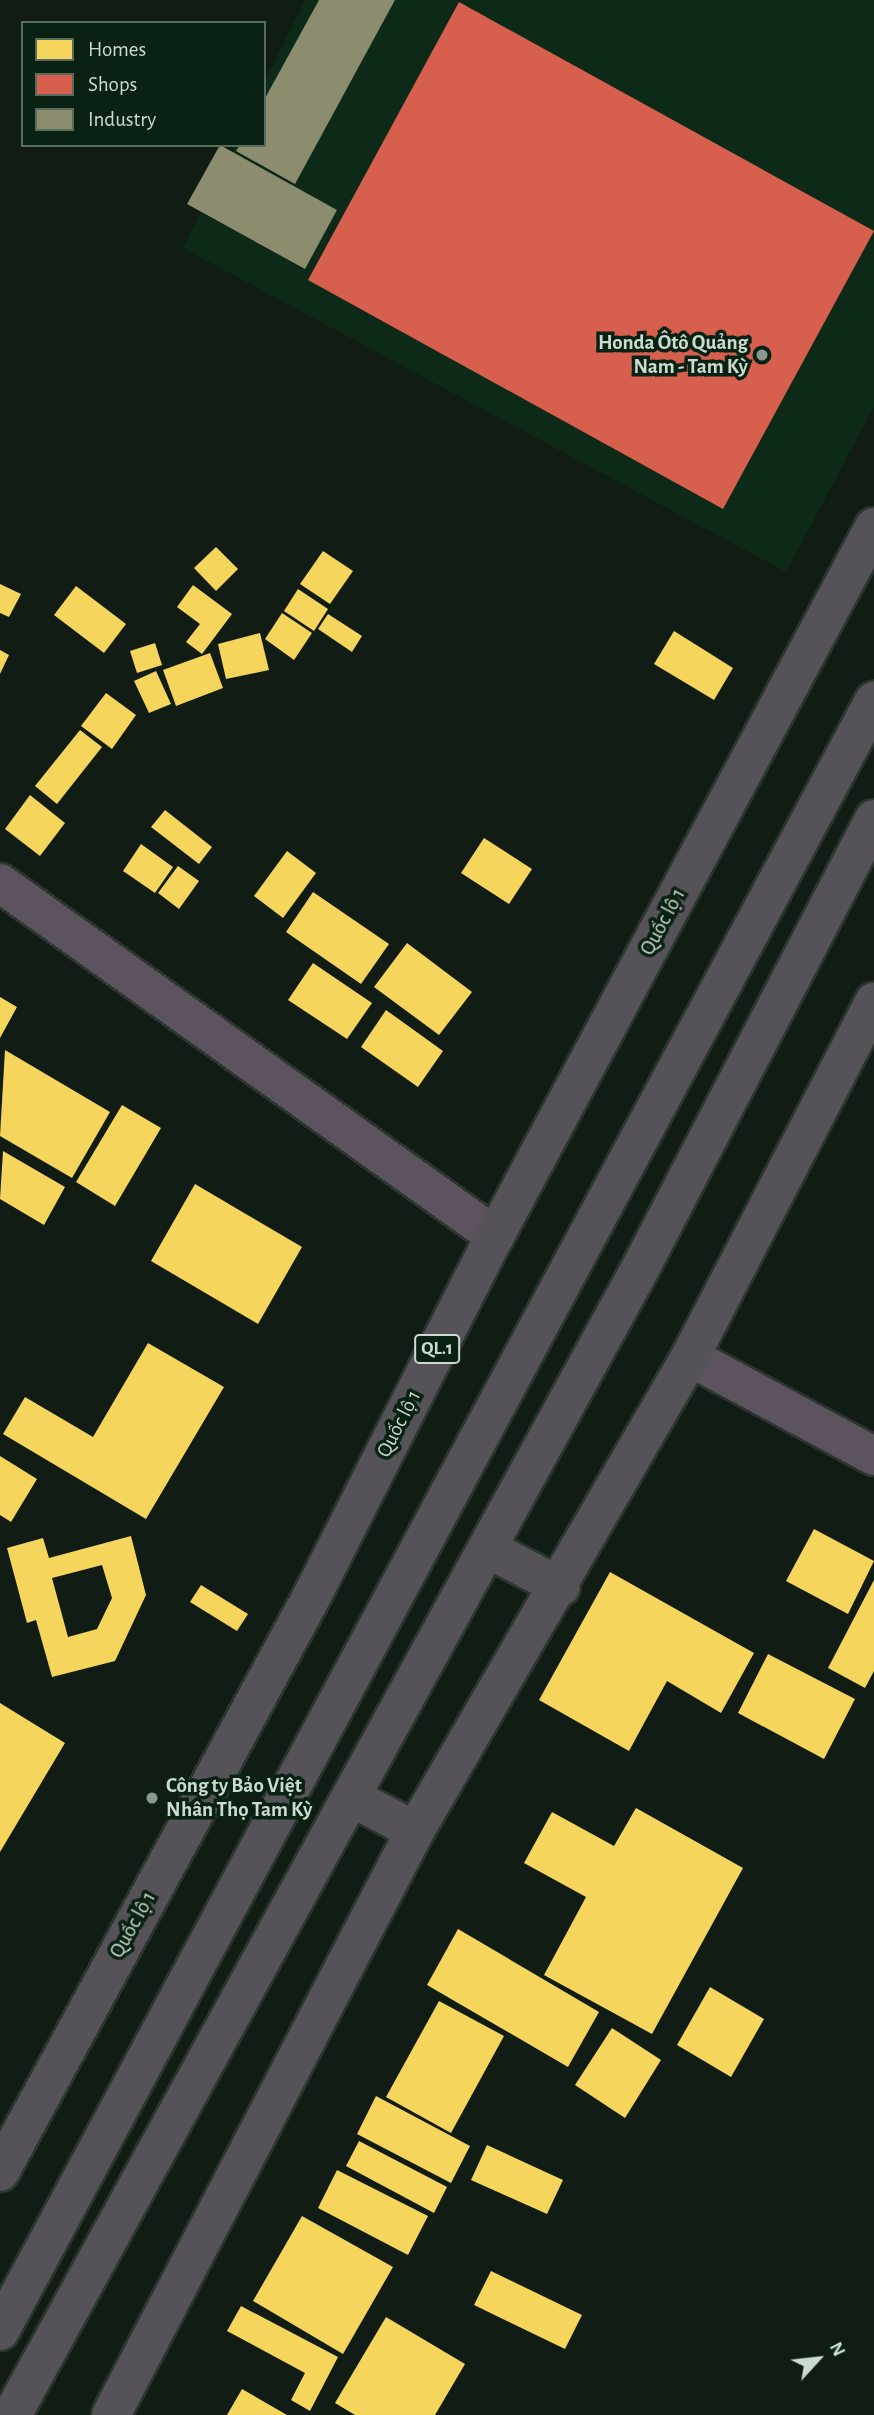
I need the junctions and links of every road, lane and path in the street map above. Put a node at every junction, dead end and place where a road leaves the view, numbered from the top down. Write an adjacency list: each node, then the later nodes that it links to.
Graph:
1 (874, 527): 6 (highway, Quốc lộ 1 / QL.1)
2 (874, 701): 14 (highway)
3 (874, 819): 9 (highway)
4 (0, 883): 6 (street)
5 (874, 1002): 7 (highway)
6 (495, 1236): 13 (highway, Quốc lộ 1 / QL.1)
7 (690, 1357): 8 (street); 10 (highway)
8 (874, 1456)
9 (488, 1549): 10 (highway); 11 (highway)
10 (561, 1587): 12 (highway)
11 (353, 1798): 12 (highway); 15 (highway)
12 (415, 1831): 16 (highway)
13 (0, 2172)
14 (0, 2331)
15 (12, 2415)
16 (111, 2415)

